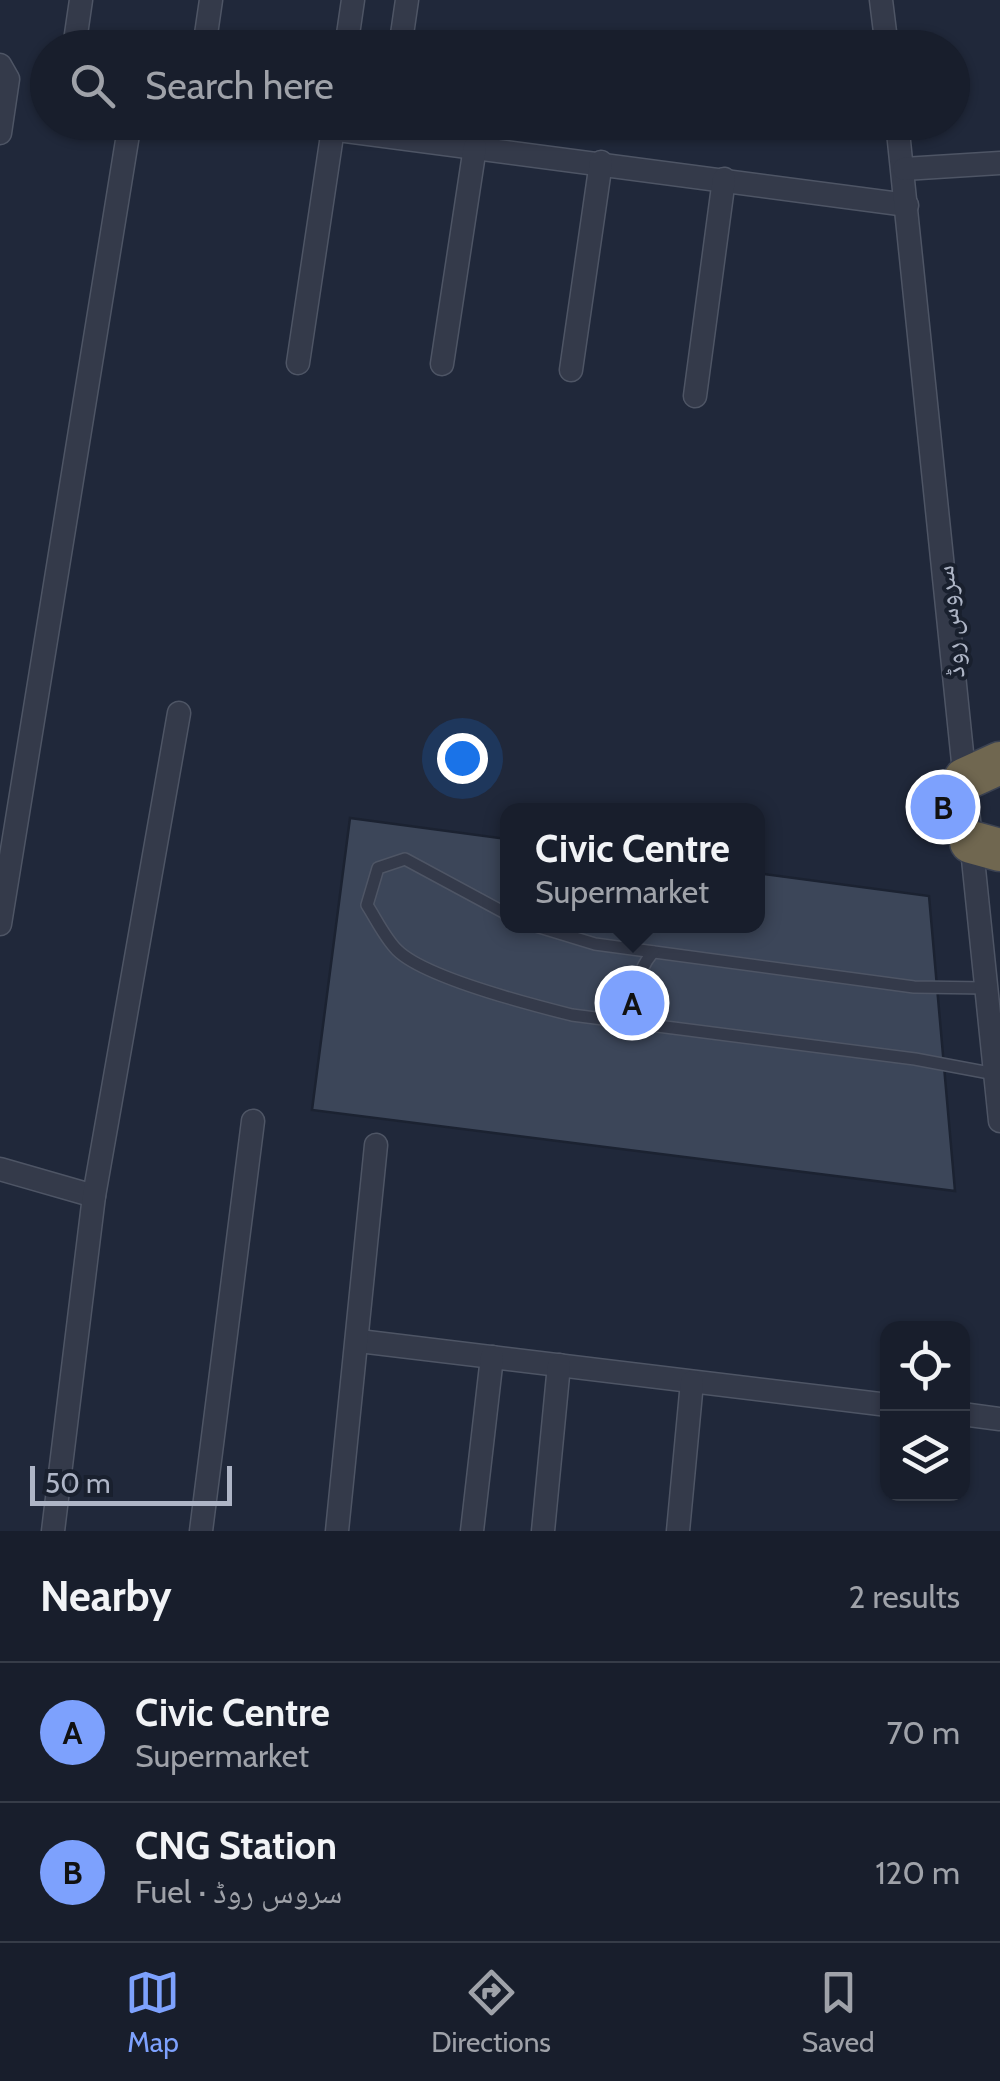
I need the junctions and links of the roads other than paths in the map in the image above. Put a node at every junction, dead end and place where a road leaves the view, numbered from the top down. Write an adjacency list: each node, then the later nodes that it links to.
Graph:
1 (80, 0): 6 (street)
2 (211, 0): 7 (street)
3 (353, 0): 8 (street)
4 (407, 0): 9 (street)
5 (880, 0): 10 (street)
6 (76, 30)
7 (207, 30)
8 (349, 30)
9 (403, 30)
10 (884, 30)
11 (2, 66): 12 (street)
12 (0, 132)
13 (127, 140): 31 (street)
14 (331, 140): 23 (street)
15 (439, 140): 17 (street)
16 (900, 140): 20 (street, سروس روڈ)
17 (475, 147): 18 (street); 24 (street)
18 (601, 162): 21 (street); 25 (street)
19 (1000, 163): 20 (street)
20 (904, 169): 22 (street, سروس روڈ)
21 (724, 179): 22 (street); 26 (street)
22 (907, 205): 28 (street, سروس روڈ)
23 (298, 363)
24 (442, 364)
25 (571, 370)
26 (695, 396)
27 (178, 713): 41 (street)
28 (983, 771): 29 (street, سروس روڈ)
29 (986, 846): 34 (street, سروس روڈ)
30 (500, 910): 35 (lane)
31 (0, 924)
32 (553, 933): 33 (lane)
33 (652, 952): 34 (lane); 35 (lane)
34 (986, 988): 36 (street, سروس روڈ)
35 (648, 1025): 36 (lane)
36 (995, 1074): 38 (street, سروس روڈ)
37 (253, 1121): 50 (street)
38 (1000, 1121)
39 (376, 1145): 42 (street)
40 (0, 1169): 41 (street)
41 (94, 1196): 49 (street)
42 (359, 1341): 43 (street); 51 (street)
43 (492, 1357): 44 (street); 52 (street)
44 (559, 1365): 45 (street); 53 (street)
45 (692, 1382): 46 (street); 54 (street)
46 (880, 1404)
47 (970, 1415): 48 (street)
48 (1000, 1419)
49 (54, 1531)
50 (201, 1531)
51 (337, 1531)
52 (472, 1531)
53 (543, 1531)
54 (678, 1531)

